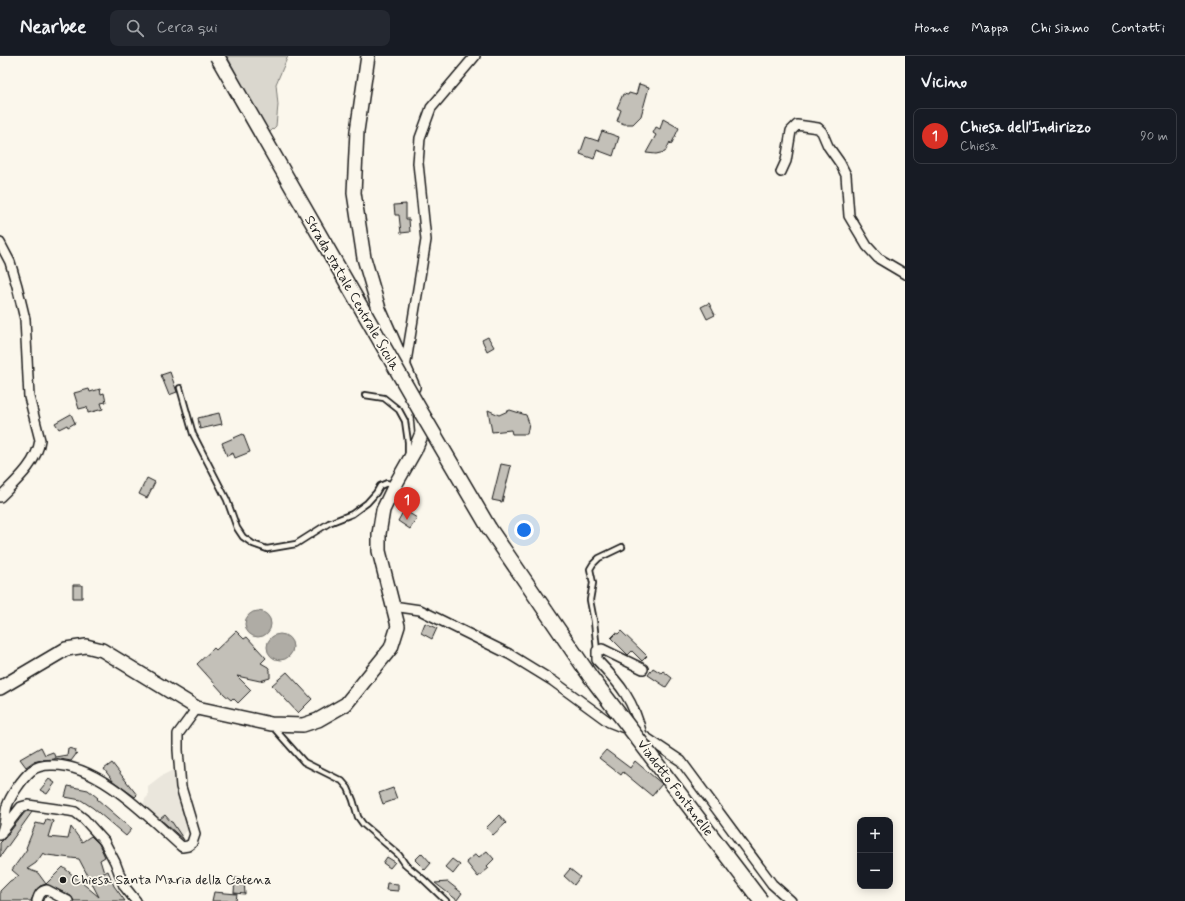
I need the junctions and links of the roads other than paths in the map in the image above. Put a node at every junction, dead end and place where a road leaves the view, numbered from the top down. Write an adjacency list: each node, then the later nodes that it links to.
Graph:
1 (217, 56): 17 (main road, Strada statale Centrale Sicula, bridge)
2 (368, 56): 7 (main road)
3 (475, 56): 7 (street)
4 (781, 172): 6 (street)
5 (0, 243): 12 (street)
6 (905, 274)
7 (405, 370): 10 (main road)
8 (180, 388): 11 (lane)
9 (365, 395): 10 (lane)
10 (407, 466): 11 (main road)
11 (394, 487): 14 (main road)
12 (0, 497)
13 (622, 547): 15 (lane)
14 (393, 606): 20 (main road); 21 (street)
15 (597, 651): 16 (street); 21 (street)
16 (643, 669)
17 (590, 676): 27 (main road, Viadotto Fontanelle, bridge)
18 (0, 688): 19 (main road)
19 (197, 708): 20 (main road); 22 (street)
20 (271, 724): 26 (lane)
21 (642, 735): 28 (street)
22 (2, 832): 25 (street)
23 (37, 901): 24 (street)
24 (68, 901)
25 (136, 901)
26 (446, 901)
27 (761, 901)
28 (791, 901)

